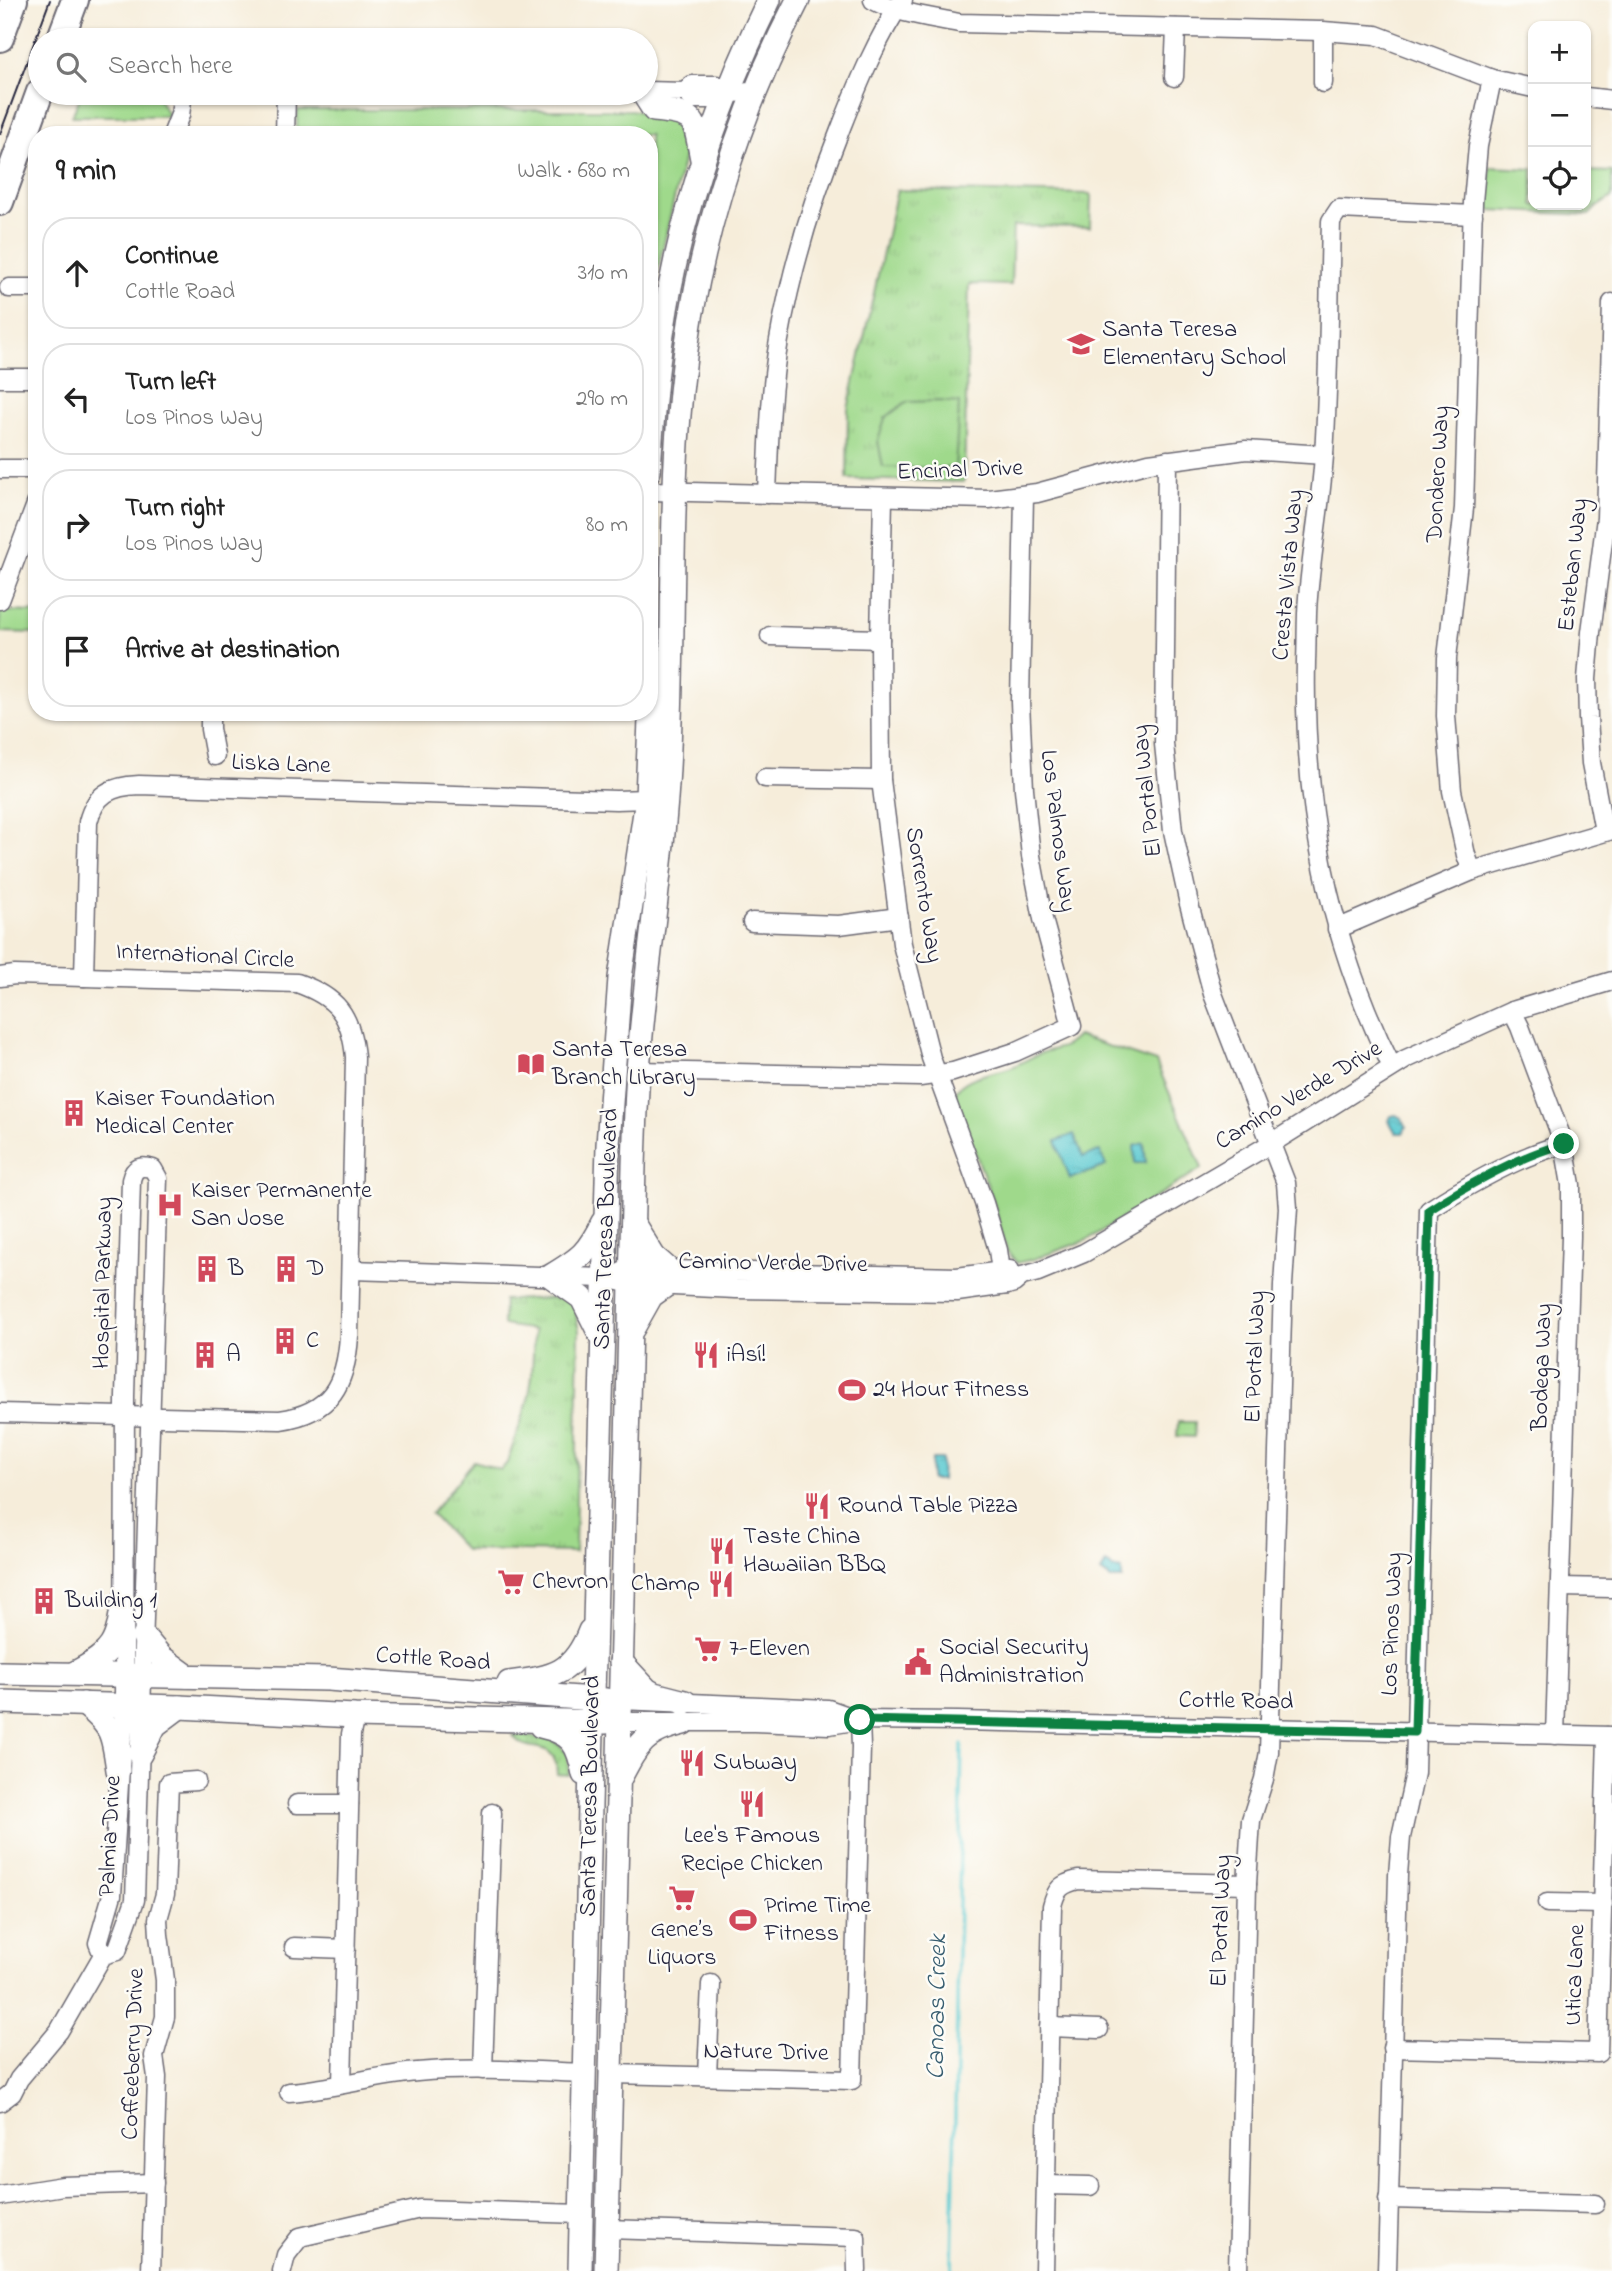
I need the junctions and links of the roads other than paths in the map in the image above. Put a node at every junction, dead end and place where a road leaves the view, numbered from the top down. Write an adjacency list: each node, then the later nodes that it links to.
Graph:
1 (14, 0): 10 (highway)
2 (75, 0): 7 (highway)
3 (769, 0): 17 (main road)
4 (798, 0): 16 (main road, Santa Teresa Boulevard)
5 (873, 0): 6 (street)
6 (900, 4): 8 (street); 41 (street)
7 (64, 28)
8 (1176, 28): 9 (street); 11 (street)
9 (1323, 31): 12 (street); 13 (street)
10 (0, 38)
11 (1174, 78)
12 (1492, 79): 14 (street); 28 (street, Dondero Way)
13 (1323, 83)
14 (1528, 87)
15 (658, 92): 17 (street)
16 (755, 92): 17 (street); 40 (main road, Santa Teresa Boulevard)
17 (727, 93): 26 (main road)
18 (1591, 98): 19 (street)
19 (1612, 100)
20 (35, 105): 27 (highway)
21 (181, 105): 24 (street)
22 (286, 105): 25 (street)
23 (652, 105): 26 (main road)
24 (176, 126)
25 (285, 126)
26 (702, 161): 32 (main road)
27 (0, 202)
28 (1473, 215): 35 (street, Cresta Vista Way); 56 (street, Dondero Way)
29 (9, 288): 30 (street)
30 (28, 288)
31 (1612, 303): 55 (street, Esteban Way)
32 (658, 364)
33 (0, 377): 34 (street)
34 (28, 378)
35 (1324, 455): 36 (street, Encinal Drive); 59 (street, Cresta Vista Way)
36 (1167, 460): 42 (street, Encinal Drive); 67 (street, El Portal Way)
37 (0, 468): 38 (street)
38 (28, 469)
39 (658, 491): 40 (street, Encinal Drive)
40 (676, 492): 41 (street, Encinal Drive); 65 (main road, Santa Teresa Boulevard)
41 (767, 494): 43 (street, Encinal Drive)
42 (1024, 495): 43 (street, Encinal Drive); 66 (street, Los Palmos Way)
43 (883, 498): 48 (street, Sorrento Way)
44 (28, 540): 45 (street)
45 (8, 559): 46 (street)
46 (0, 600)
47 (770, 636): 48 (street)
48 (880, 639): 53 (street, Sorrento Way)
49 (210, 721): 51 (street)
50 (650, 721): 54 (main road, Santa Teresa Boulevard)
51 (215, 756)
52 (765, 778): 53 (street)
53 (881, 780): 57 (street, Sorrento Way)
54 (646, 799): 60 (street, Liska Lane); 69 (main road, Santa Teresa Boulevard)
55 (1608, 831): 56 (street)
56 (1472, 871): 59 (street)
57 (899, 917): 58 (street); 66 (street, Sorrento Way)
58 (752, 922)
59 (1337, 929): 64 (street, Cresta Vista Way)
60 (84, 976): 61 (street, International Circle); 71 (street, International Circle)
61 (0, 977)
62 (1612, 981): 63 (street, Camino Verde Drive)
63 (1512, 1011): 64 (street, Camino Verde Drive); 68 (street, Bodega Way)
64 (1392, 1067): 67 (street, Camino Verde Drive)
65 (638, 1070): 66 (street); 70 (main road, Santa Teresa Boulevard)
66 (937, 1074): 74 (street, Sorrento Way)
67 (1272, 1143): 74 (street, Camino Verde Drive); 103 (street, El Portal Way)
68 (1564, 1144): 82 (street, Bodega Way); 104 (street, Los Pinos Way)
69 (606, 1216): 72 (main road); 75 (main road, Santa Teresa Boulevard)
70 (633, 1223): 73 (main road, Santa Teresa Boulevard); 76 (main road)
71 (351, 1270): 72 (street, Camino Verde Drive); 81 (street, International Circle)
72 (551, 1276): 75 (street, Camino Verde Drive); 78 (main road)
73 (632, 1277): 75 (street, Camino Verde Drive); 76 (street, Camino Verde Drive); 77 (main road, Santa Teresa Boulevard)
74 (1010, 1277): 76 (street, Camino Verde Drive)
75 (604, 1278): 78 (main road, Santa Teresa Boulevard)
76 (667, 1278): 77 (main road)
77 (631, 1331): 87 (main road, Santa Teresa Boulevard)
78 (603, 1340): 85 (main road, Santa Teresa Boulevard)
79 (0, 1413): 80 (street, International Circle)
80 (126, 1417): 81 (street, International Circle); 81 (street, Hospital Parkway); 84 (street, Hospital Parkway)
81 (150, 1417): 86 (street, Hospital Parkway)
82 (1561, 1587): 83 (street); 105 (street, Bodega Way)
83 (1612, 1588)
84 (123, 1601): 89 (main road); 90 (street, Hospital Parkway)
85 (595, 1618): 92 (main road); 97 (main road, Santa Teresa Boulevard)
86 (144, 1637): 90 (street, Hospital Parkway); 91 (main road)
87 (621, 1661): 98 (main road, Santa Teresa Boulevard); 99 (main road)
88 (0, 1673): 89 (main road, Cottle Road)
89 (75, 1673): 90 (main road, Cottle Road)
90 (134, 1674): 91 (main road, Cottle Road); 95 (street, Hospital Parkway)
91 (187, 1676): 92 (main road, Cottle Road)
92 (471, 1688): 97 (main road, Cottle Road)
93 (0, 1702): 94 (main road, Cottle Road)
94 (84, 1704): 95 (main road, Cottle Road); 108 (main road)
95 (133, 1705): 96 (main road, Cottle Road); 107 (street, Palmia Drive); 108 (street, Palmia Drive)
96 (178, 1707): 100 (main road, Cottle Road); 107 (main road)
97 (592, 1710): 98 (main road, Cottle Road); 101 (main road, Cottle Road); 113 (main road, Santa Teresa Boulevard)
98 (620, 1711): 99 (street, Cottle Road); 110 (main road, Santa Teresa Boulevard)
99 (684, 1713): 102 (street, Cottle Road); 110 (main road)
100 (355, 1716): 101 (main road, Cottle Road); 112 (street)
101 (507, 1719): 113 (main road)
102 (860, 1720): 103 (street, Cottle Road); 128 (street, Nature Drive)
103 (1269, 1729): 104 (street, Cottle Road); 115 (street, El Portal Way)
104 (1415, 1732): 105 (street, Cottle Road); 124 (street, Los Pinos Way)
105 (1555, 1735): 106 (street, Cottle Road)
106 (1610, 1736): 117 (street, Utica Lane)
107 (140, 1754): 120 (street, Palmia Drive)
108 (118, 1770): 120 (street, Palmia Drive)
109 (196, 1781): 134 (street, Coffeeberry Drive)
110 (619, 1781): 127 (main road, Santa Teresa Boulevard)
111 (297, 1804): 112 (street)
112 (349, 1804): 119 (street)
113 (590, 1805): 126 (main road, Santa Teresa Boulevard)
114 (492, 1814): 125 (street)
115 (1247, 1884): 122 (street); 148 (street, El Portal Way)
116 (1547, 1903): 117 (street)
117 (1602, 1904): 124 (street, Utica Lane)
118 (294, 1947): 119 (street)
119 (346, 1949): 130 (street)
120 (103, 1955): 129 (street, Palmia Drive)
121 (711, 1984): 128 (street)
122 (1049, 2027): 123 (street); 135 (street)
123 (1099, 2029)
124 (1392, 2048): 138 (street, Los Pinos Way)
125 (483, 2070): 126 (street); 130 (street)
126 (585, 2073): 140 (main road, Santa Teresa Boulevard); 141 (main road)
127 (612, 2074): 128 (street, Nature Drive); 141 (main road, Santa Teresa Boulevard)
128 (707, 2076)
129 (19, 2079): 131 (street, Palmia Drive); 133 (street, Palmia Drive)
130 (342, 2084): 132 (street)
131 (0, 2087)
132 (289, 2092)
133 (0, 2102)
134 (154, 2183): 137 (street); 142 (street, Coffeeberry Drive)
135 (1045, 2185): 136 (street); 147 (street)
136 (1090, 2186)
137 (0, 2196)
138 (1388, 2199): 139 (street); 149 (street, Los Pinos Way)
139 (1595, 2204)
140 (581, 2214): 143 (street); 144 (main road, Santa Teresa Boulevard)
141 (608, 2218): 145 (main road, Santa Teresa Boulevard); 146 (street)
142 (151, 2271)
143 (282, 2271)
144 (580, 2271)
145 (606, 2271)
146 (857, 2271)
147 (1044, 2271)
148 (1238, 2271)
149 (1387, 2271)

